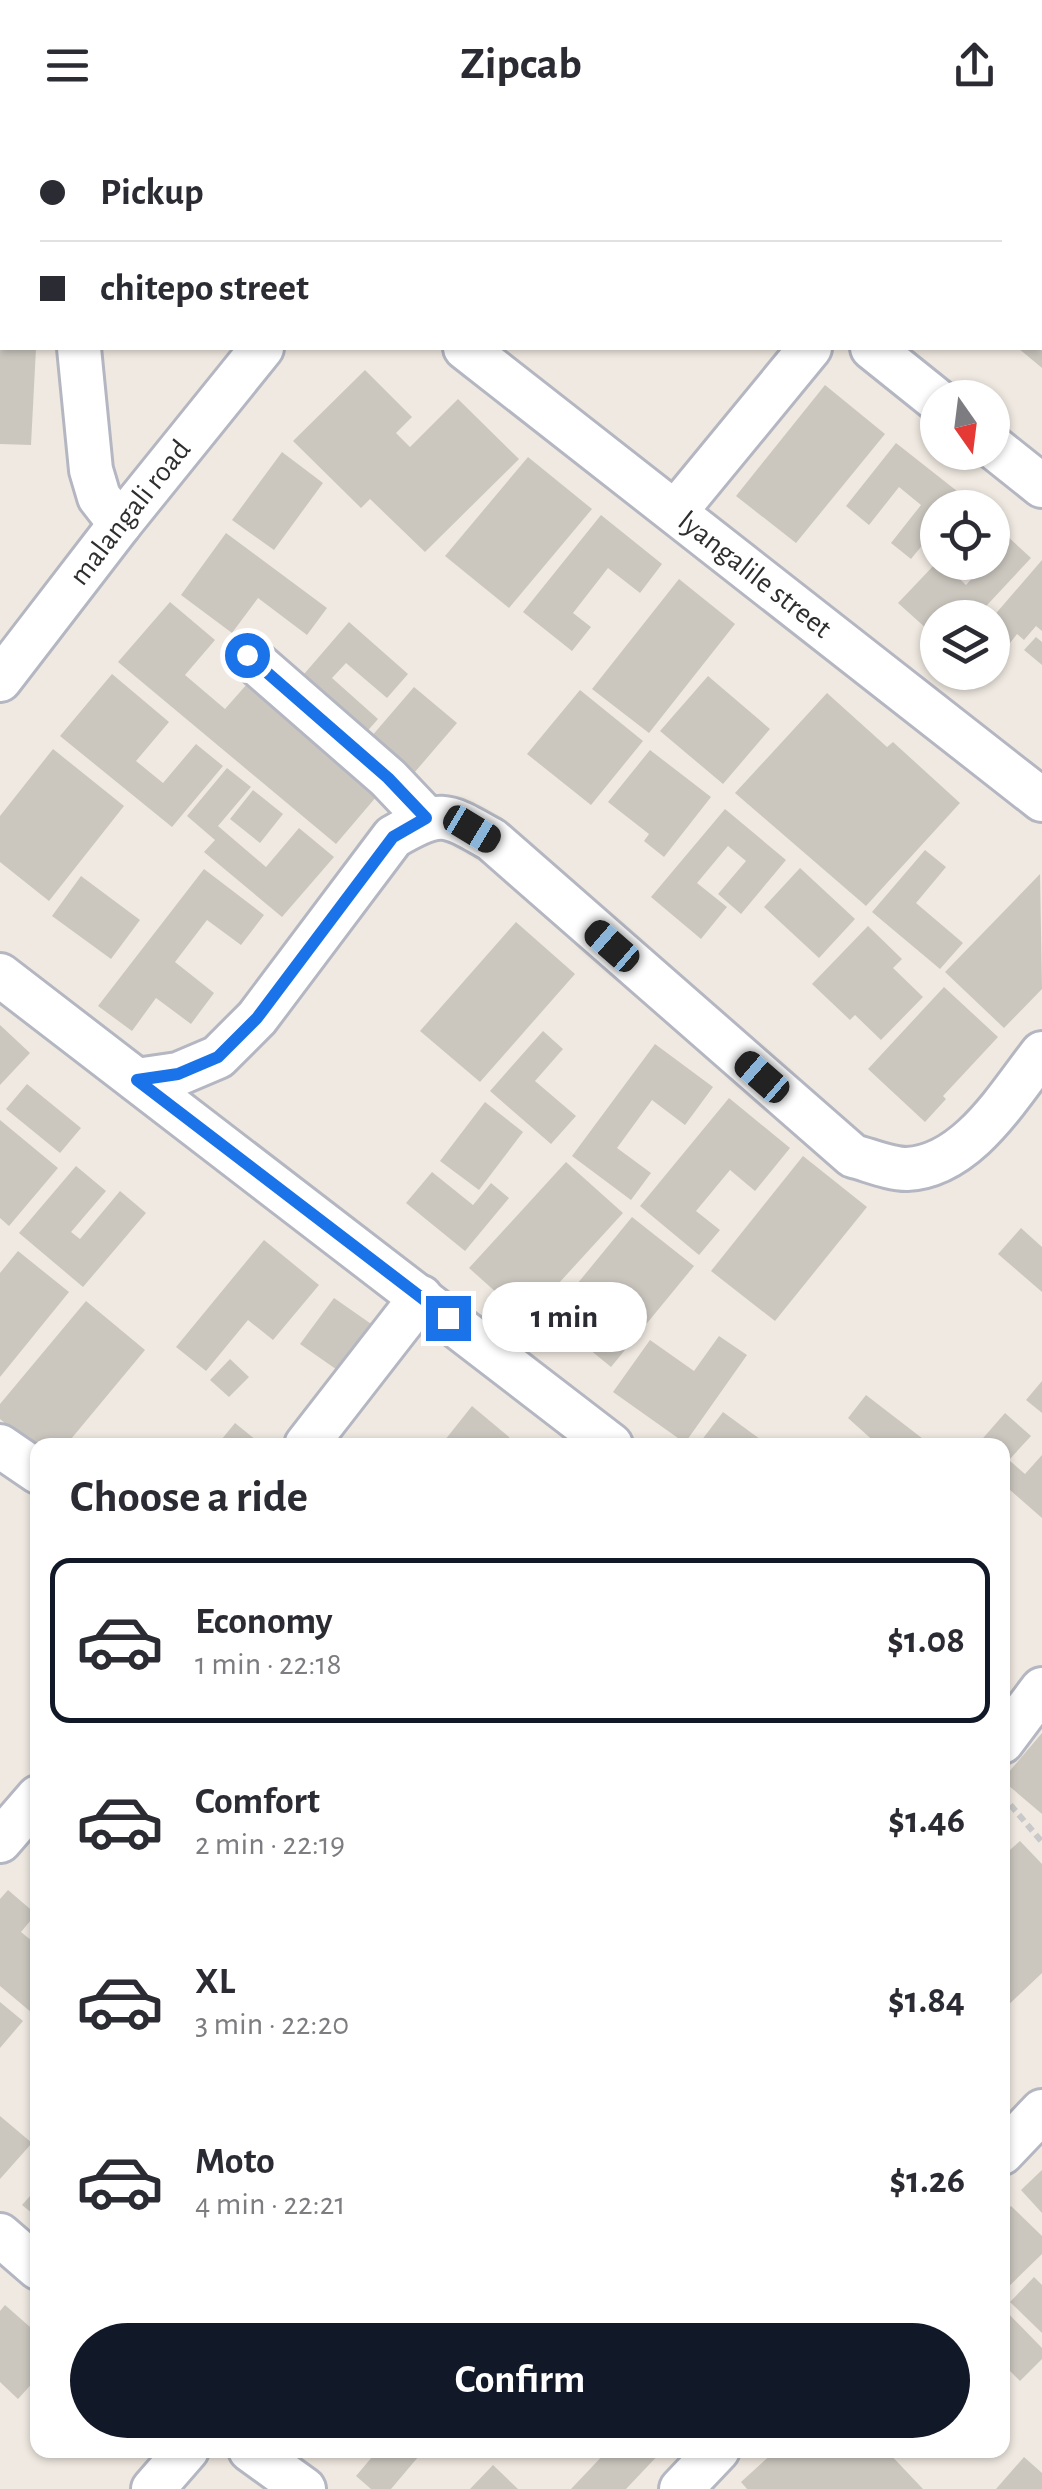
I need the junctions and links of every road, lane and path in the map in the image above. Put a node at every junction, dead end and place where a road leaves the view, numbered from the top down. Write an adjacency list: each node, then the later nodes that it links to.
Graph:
1 (79, 350): 10 (street)
2 (260, 350): 10 (street, malangali road)
3 (468, 350): 9 (street, lyangalile street)
4 (808, 350): 9 (street)
5 (874, 350): 6 (street)
6 (920, 387)
7 (1010, 460): 8 (street)
8 (1042, 486)
9 (676, 511): 13 (street, lyangalile street)
10 (120, 524): 12 (street, malangali road)
11 (247, 655): 14 (street)
12 (0, 680)
13 (1042, 800)
14 (426, 818): 16 (street); 17 (street)
15 (0, 975): 17 (street)
16 (1042, 1054)
17 (137, 1080): 18 (street)
18 (421, 1298): 19 (street); 20 (street)
19 (311, 1438)
20 (602, 1438)
21 (0, 1446): 22 (street)
22 (30, 1467)
23 (1042, 1690): 24 (street)
24 (1010, 1732)
25 (1010, 1804): 28 (path)
26 (30, 1806): 27 (street)
27 (0, 1841)
28 (1042, 1842)
29 (1042, 2112): 30 (street)
30 (1010, 2144)
31 (0, 2235): 32 (street)
32 (30, 2261)
33 (180, 2458): 36 (street)
34 (261, 2458): 37 (street)
35 (710, 2458): 38 (street)
36 (153, 2489)
37 (304, 2489)
38 (681, 2489)

